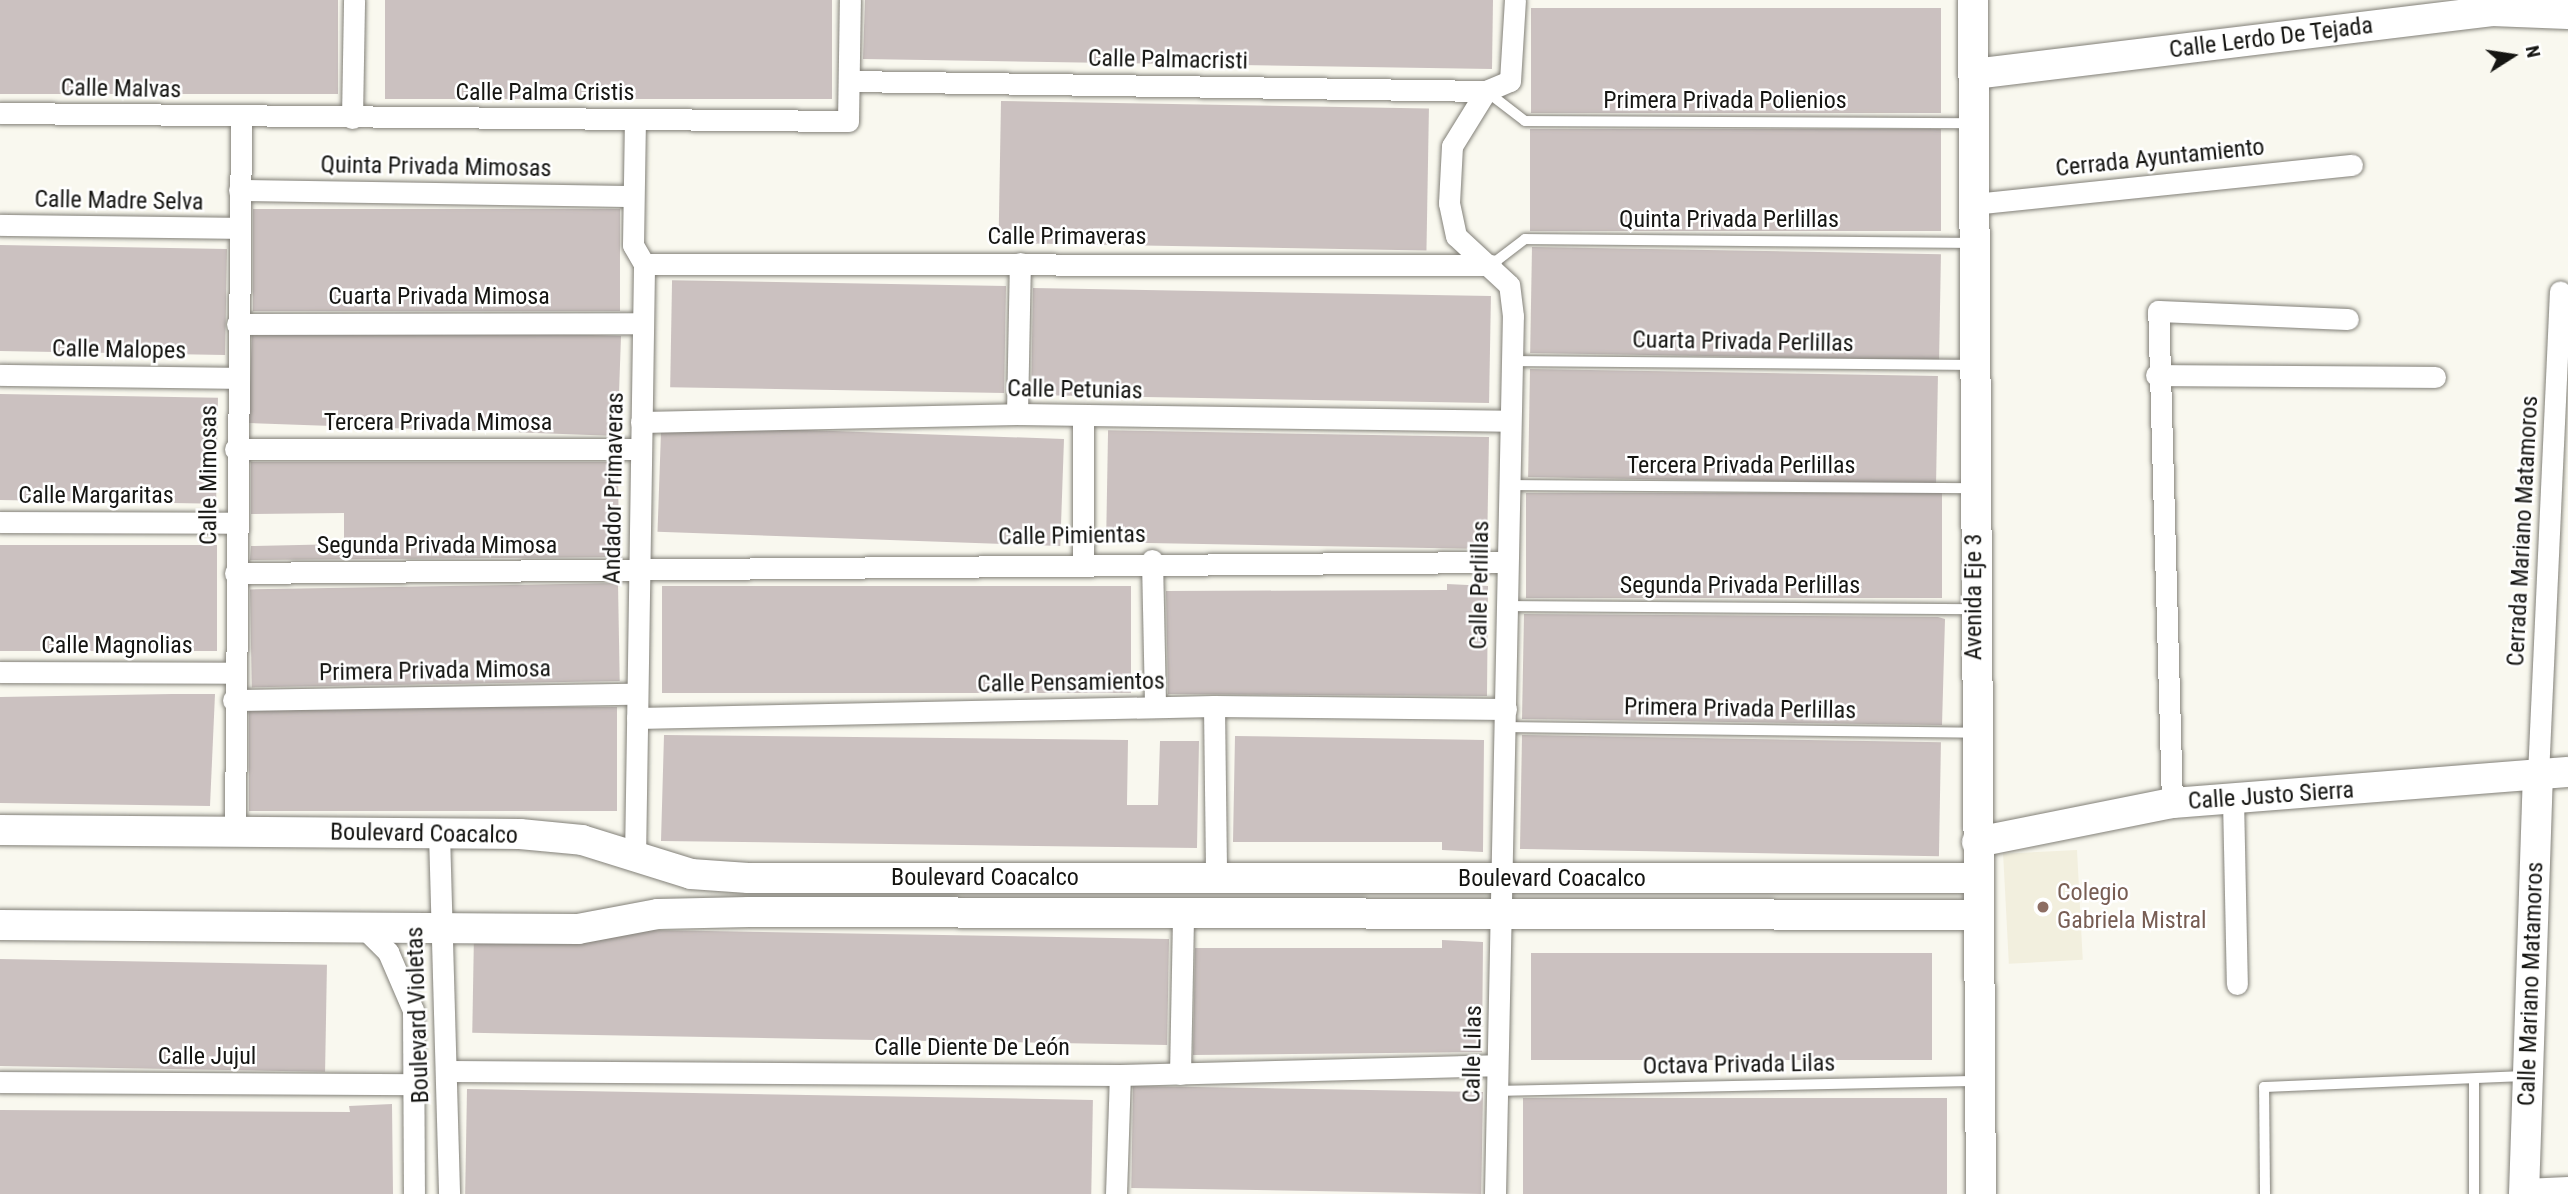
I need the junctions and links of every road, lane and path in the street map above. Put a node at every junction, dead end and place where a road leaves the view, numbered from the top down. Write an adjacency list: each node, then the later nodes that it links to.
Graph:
1 (354, 0): 11 (street)
2 (850, 0): 7 (street)
3 (1515, 0): 8 (street, Calle Perlillas)
4 (1973, 0): 6 (main road, Avenida Eje 3)
5 (2568, 14): 6 (main road, Calle Lerdo De Tejada)
6 (1974, 74): 13 (main road, Avenida Eje 3)
7 (849, 81): 8 (street, Calle Palmacristi); 12 (street, Calle Palma Cristis)
8 (1486, 91): 13 (lane, Primera Privada Polienios); 23 (street, Calle Perlillas)
9 (0, 113): 10 (street, Calle Malvas)
10 (241, 117): 11 (street, Calle Palma Cristis); 15 (street, Calle Mimosas)
11 (352, 118): 12 (street, Calle Palma Cristis)
12 (635, 120): 16 (street, Andador Primaveras)
13 (1974, 123): 17 (main road, Avenida Eje 3)
14 (2352, 165): 17 (street, Cerrada Ayuntamiento)
15 (239, 190): 16 (street, Quinta Privada Mimosas); 19 (street, Calle Mimosas)
16 (632, 196): 22 (street, Andador Primaveras)
17 (1973, 204): 20 (main road, Avenida Eje 3)
18 (0, 225): 19 (street, Calle Madre Selva)
19 (237, 228): 27 (street, Calle Mimosas)
20 (1974, 243): 23 (lane, Quinta Privada Perlillas); 29 (main road, Avenida Eje 3)
21 (1020, 263): 22 (street, Calle Primaveras); 23 (street, Calle Primaveras); 34 (street)
22 (644, 264): 26 (street, Andador Primaveras)
23 (1491, 265): 28 (street, Calle Perlillas)
24 (2560, 291): 61 (street, Cerrada Mariano Matamoros)
25 (2348, 319): 31 (street)
26 (640, 323): 27 (street, Cuarta Privada Mimosa); 37 (street, Andador Primaveras)
27 (237, 324): 33 (street, Calle Mimosas)
28 (1511, 361): 29 (lane, Cuarta Privada Perlillas); 36 (street, Calle Perlillas)
29 (1974, 365): 41 (main road, Avenida Eje 3)
30 (0, 375): 33 (street, Calle Malopes)
31 (2156, 375): 32 (street); 63 (street)
32 (2435, 377)
33 (237, 378): 38 (street, Calle Mimosas)
34 (1017, 414): 35 (street, Calle Petunias); 37 (street, Calle Petunias)
35 (1083, 416): 36 (street, Calle Petunias); 45 (street)
36 (1508, 421): 40 (street, Calle Perlillas)
37 (642, 422): 39 (street, Andador Primaveras)
38 (235, 449): 39 (street, Tercera Privada Mimosa); 43 (street, Calle Mimosas)
39 (641, 449): 47 (street, Andador Primaveras)
40 (1508, 485): 41 (lane, Tercera Privada Perlillas); 46 (street, Calle Perlillas)
41 (1973, 488): 50 (main road, Avenida Eje 3)
42 (0, 522): 43 (street, Calle Margaritas)
43 (234, 523): 48 (street, Calle Mimosas)
44 (1152, 560): 45 (street, Calle Pimientas); 46 (street, Calle Pimientas); 56 (street)
45 (1083, 561): 47 (street, Calle Pimientas)
46 (1506, 562): 49 (street, Calle Perlillas)
47 (639, 572): 48 (street, Segunda Privada Mimosa); 53 (street, Andador Primaveras)
48 (235, 573): 52 (street, Calle Mimosas)
49 (1505, 606): 50 (lane, Segunda Privada Perlillas); 58 (street, Calle Perlillas)
50 (1974, 609): 59 (main road, Avenida Eje 3)
51 (0, 671): 52 (street, Calle Magnolias)
52 (233, 673): 54 (street, Calle Mimosas)
53 (637, 694): 54 (street, Primera Privada Mimosa); 57 (street, Andador Primaveras)
54 (233, 700): 65 (street, Calle Mimosas)
55 (1214, 706): 56 (street, Calle Pensamientos); 58 (street, Calle Pensamientos); 69 (street)
56 (1155, 707): 57 (street, Calle Pensamientos)
57 (637, 718): 68 (street, Andador Primaveras)
58 (1506, 718): 59 (lane, Primera Privada Perlillas); 71 (street, Calle Perlillas)
59 (1973, 733): 67 (main road, Avenida Eje 3)
60 (2568, 772): 61 (main road, Calle Justo Sierra)
61 (2539, 775): 62 (main road, Calle Justo Sierra); 83 (main road, Calle Mariano Matamoros)
62 (2233, 799): 63 (main road, Calle Justo Sierra); 78 (street)
63 (2172, 803): 67 (main road, Calle Justo Sierra)
64 (0, 830): 65 (main road, Boulevard Coacalco)
65 (235, 833): 66 (main road, Boulevard Coacalco)
66 (439, 833): 68 (main road, Boulevard Coacalco); 77 (street, Boulevard Violetas)
67 (1977, 842): 70 (main road, Avenida Eje 3)
68 (635, 860): 69 (main road, Boulevard Coacalco)
69 (1216, 878): 71 (main road, Boulevard Coacalco)
70 (1976, 878): 71 (main road, Boulevard Coacalco); 74 (main road, Avenida Eje 3)
71 (1505, 880): 73 (street, Calle Perlillas)
72 (1183, 912): 73 (main road, Boulevard Coacalco); 77 (main road, Boulevard Coacalco); 81 (street)
73 (1504, 914): 74 (main road, Boulevard Coacalco); 79 (street, Calle Lilas)
74 (1977, 915): 85 (main road, Avenida Eje 3)
75 (360, 924): 76 (main road, Boulevard Coacalco); 77 (main road, Boulevard Coacalco); 87 (street, Boulevard Violetas)
76 (0, 925)
77 (441, 925): 80 (street, Boulevard Violetas)
78 (2237, 984)
79 (1495, 1065): 81 (street, Calle Diente De León); 88 (street, Calle Lilas)
80 (449, 1071): 82 (street, Calle Diente De León); 92 (street, Boulevard Violetas)
81 (1180, 1074): 82 (street, Calle Diente De León)
82 (1120, 1075): 93 (street)
83 (2528, 1076): 84 (lane); 90 (main road, Calle Mariano Matamoros)
84 (2474, 1079): 96 (lane); 97 (lane)
85 (1979, 1081): 88 (lane, Octava Privada Lilas); 95 (main road, Avenida Eje 3)
86 (0, 1082): 87 (street, Calle Jujul)
87 (413, 1084): 91 (street, Boulevard Violetas)
88 (1499, 1091): 94 (street, Calle Lilas)
89 (2568, 1187): 90 (street)
90 (2524, 1192)
91 (414, 1194)
92 (449, 1194)
93 (1116, 1194)
94 (1495, 1194)
95 (1981, 1194)
96 (2264, 1194)
97 (2474, 1194)

